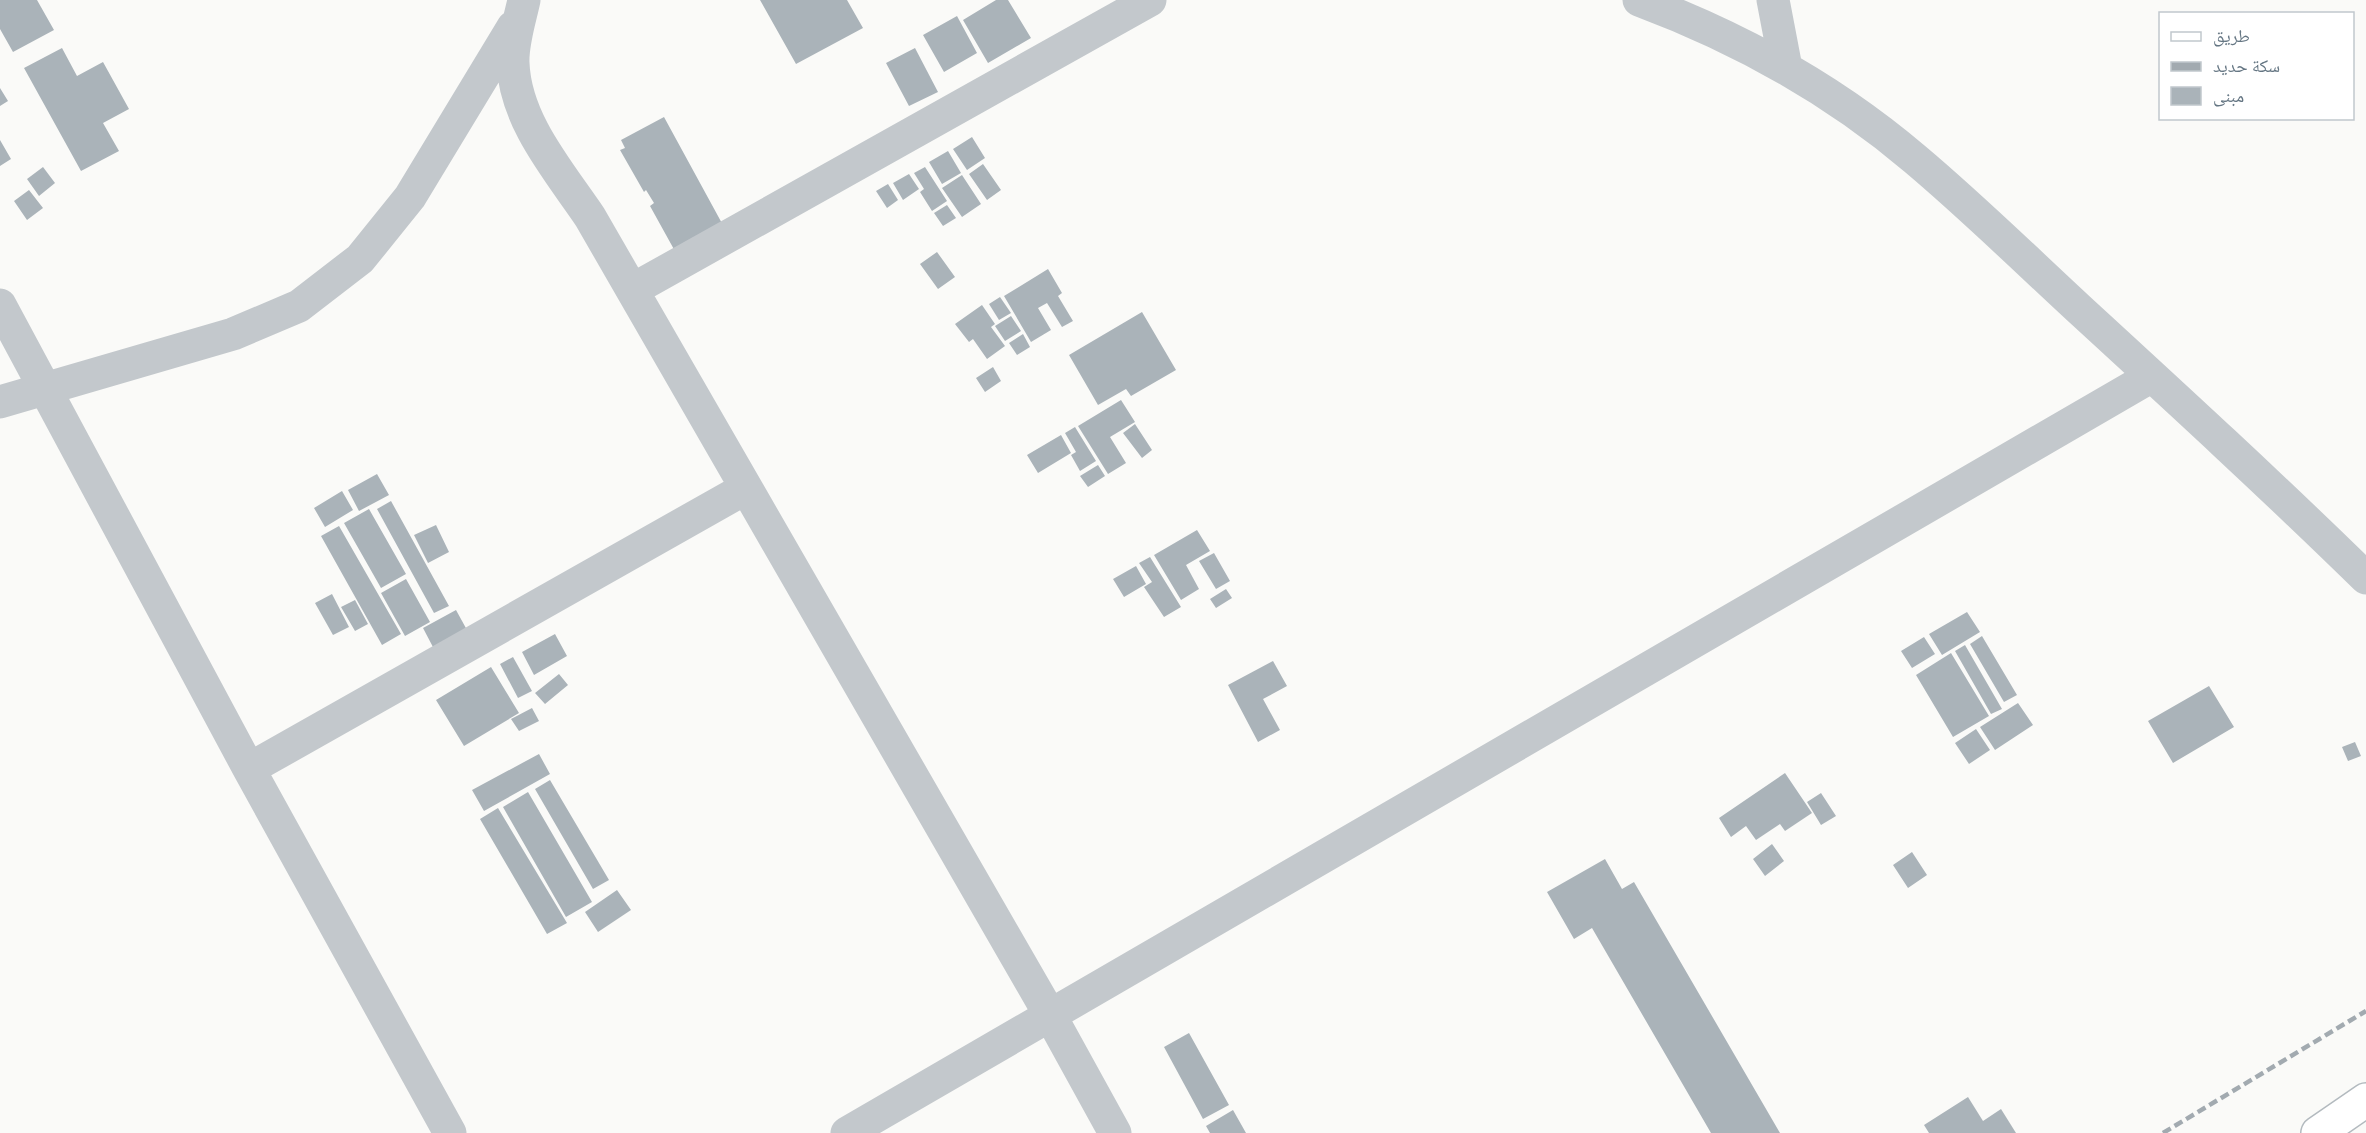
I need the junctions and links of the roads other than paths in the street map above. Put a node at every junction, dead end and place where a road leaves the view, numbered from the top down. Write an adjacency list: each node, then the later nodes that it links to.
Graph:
1 (1150, 0): 8 (street)
2 (1639, 0): 6 (street)
3 (1708, 0): 6 (street)
4 (1773, 0): 7 (street)
5 (523, 7): 8 (street); 11 (street)
6 (1679, 15): 7 (street)
7 (1786, 68): 10 (street)
8 (632, 290): 13 (street)
9 (0, 304): 11 (street)
10 (2152, 376): 14 (street); 16 (street)
11 (44, 387): 12 (street); 15 (street)
12 (0, 402)
13 (746, 488): 15 (street); 16 (street)
14 (2366, 578)
15 (249, 769): 18 (street)
16 (1050, 1015): 19 (street); 20 (street)
17 (2366, 1100): 21 (street)
18 (450, 1133)
19 (847, 1133)
20 (1115, 1133)
21 (2318, 1133)

